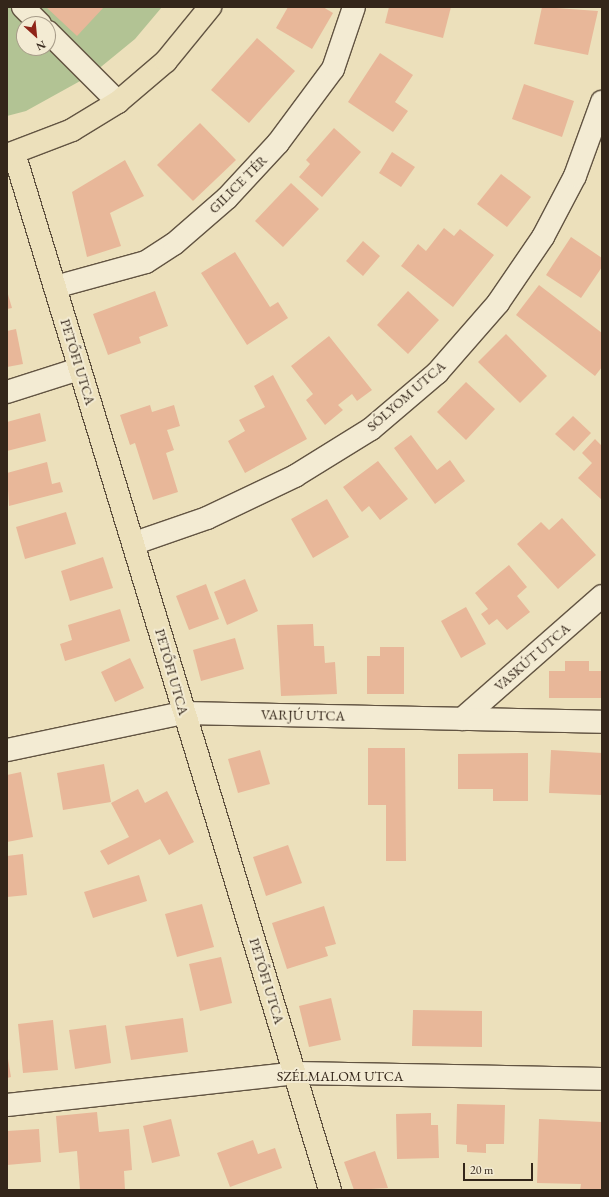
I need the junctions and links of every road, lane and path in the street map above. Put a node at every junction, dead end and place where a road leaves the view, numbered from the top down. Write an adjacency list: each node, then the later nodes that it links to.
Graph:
1 (23, 7): 4 (street)
2 (210, 7): 6 (main road)
3 (354, 7): 9 (street, GILICE TÉR)
4 (32, 16)
5 (56, 40): 6 (street)
6 (118, 102): 8 (main road)
7 (602, 102): 12 (street, SÓLYOM UTCA)
8 (10, 154): 9 (main road, PETŐFI UTCA)
9 (55, 287): 10 (main road, PETŐFI UTCA)
10 (80, 369): 11 (street); 12 (main road, PETŐFI UTCA)
11 (7, 392)
12 (135, 543): 14 (main road, PETŐFI UTCA)
13 (602, 596): 15 (street, VASKÚT UTCA)
14 (183, 713): 15 (street, VARJÚ UTCA); 17 (street, VARJÚ UTCA); 18 (main road, PETŐFI UTCA)
15 (462, 719): 16 (street, VARJÚ UTCA)
16 (602, 722)
17 (7, 750)
18 (296, 1073): 19 (street, SZÉLMALOM UTCA); 20 (street, SZÉLMALOM UTCA); 21 (main road, PETŐFI UTCA)
19 (602, 1079)
20 (7, 1105)
21 (330, 1190)

